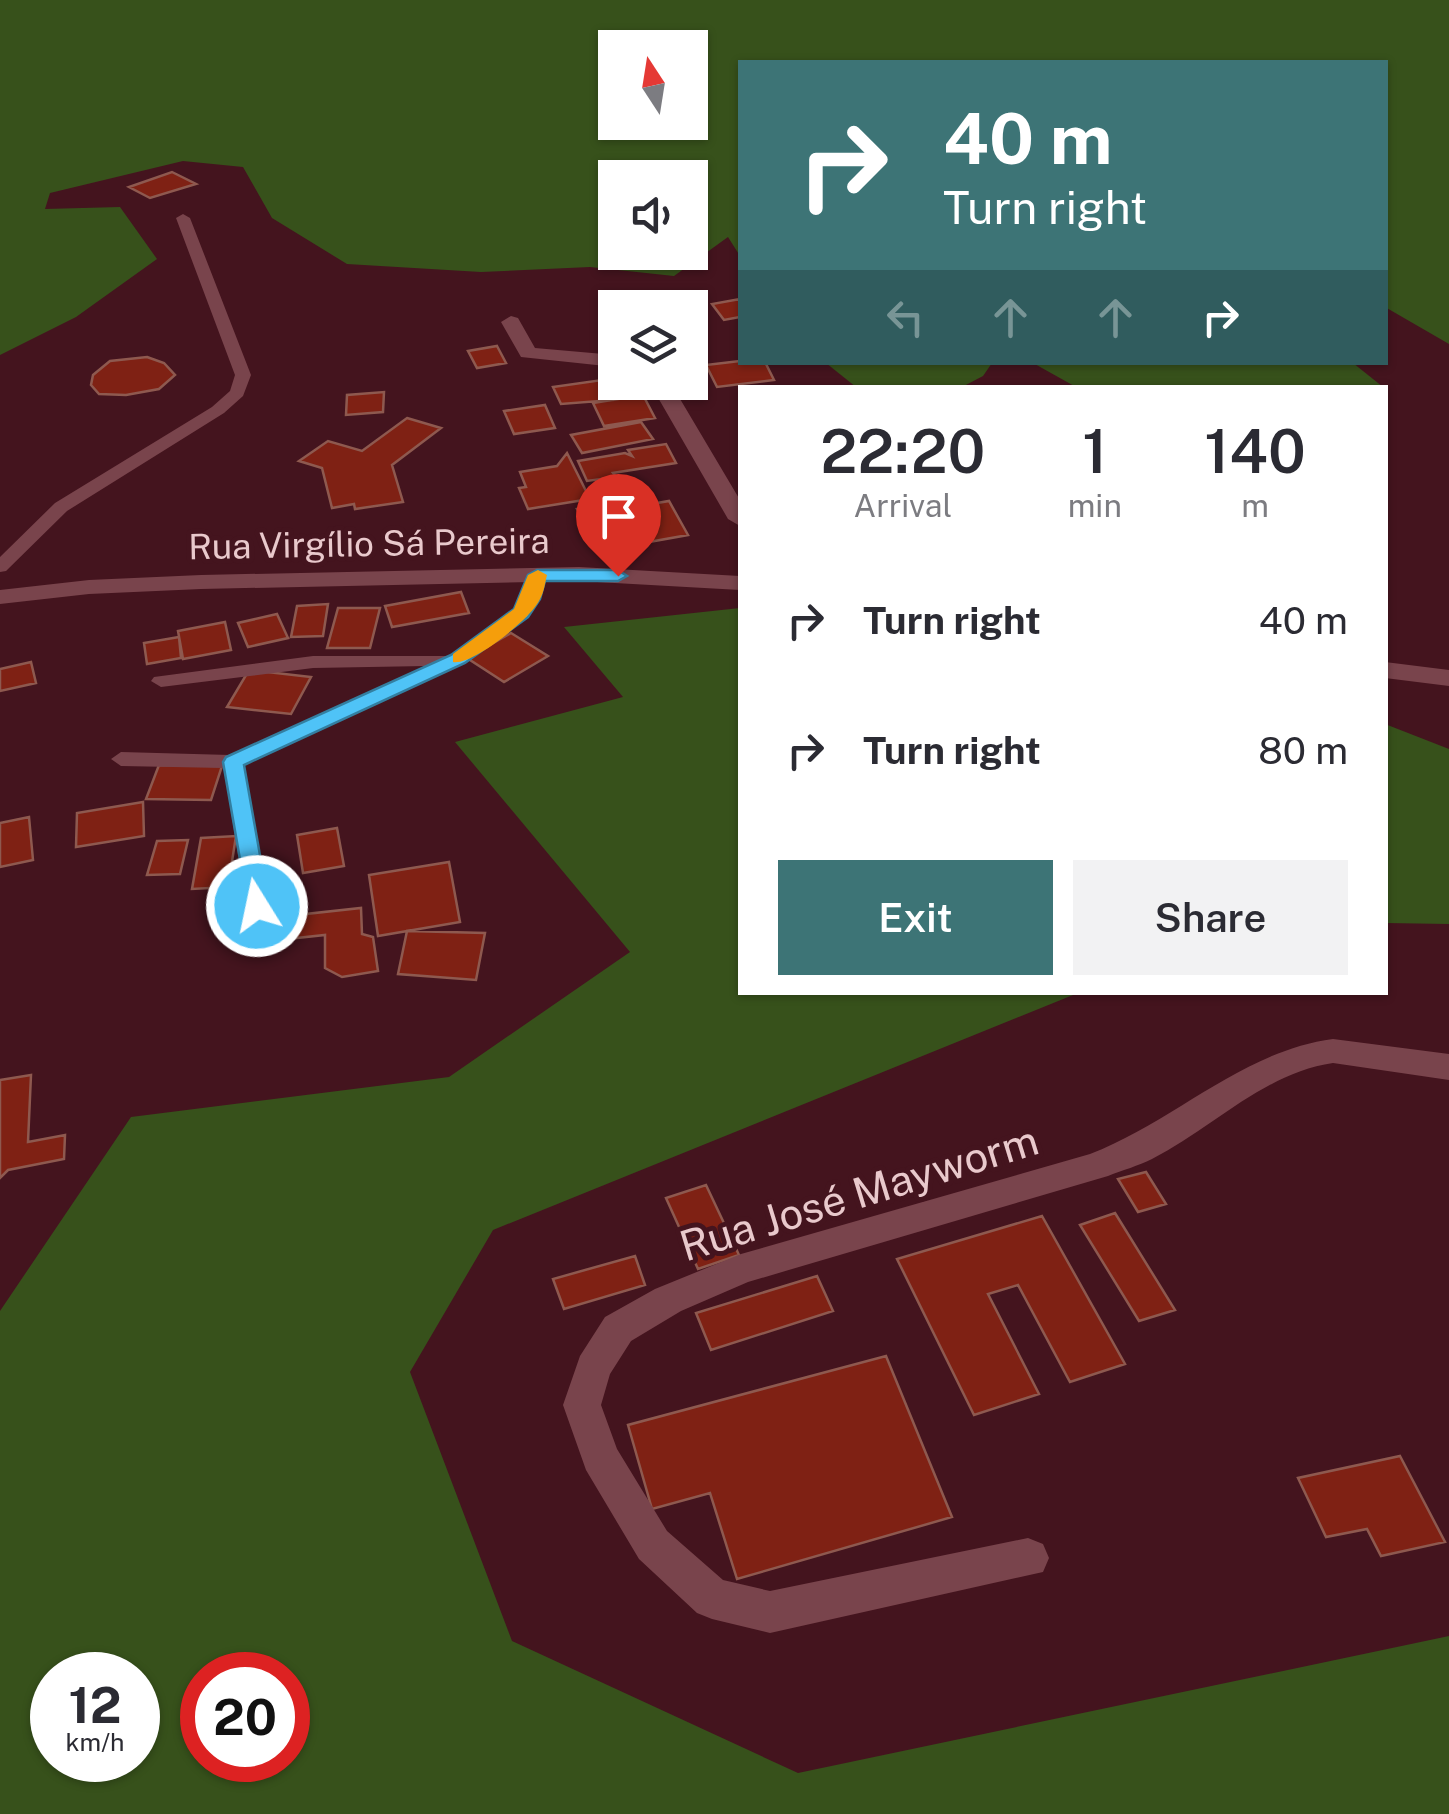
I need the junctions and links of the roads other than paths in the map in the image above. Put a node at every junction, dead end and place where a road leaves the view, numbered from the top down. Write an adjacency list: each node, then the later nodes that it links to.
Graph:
1 (183, 218): 6 (lane)
2 (511, 322): 3 (street)
3 (598, 359)
4 (671, 400): 5 (street)
5 (738, 516)
6 (0, 567)
7 (537, 575): 8 (street, Rua Virgílio Sá Pereira); 9 (street, Rua Virgílio Sá Pereira); 10 (lane)
8 (738, 583)
9 (0, 597)
10 (458, 659): 13 (lane); 15 (lane)
11 (1388, 670): 12 (street)
12 (1449, 678)
13 (161, 681)
14 (121, 759): 15 (lane)
15 (233, 762): 16 (lane)
16 (257, 906)
17 (1445, 1072): 18 (street, Rua José Mayworm)
18 (1028, 1558)

